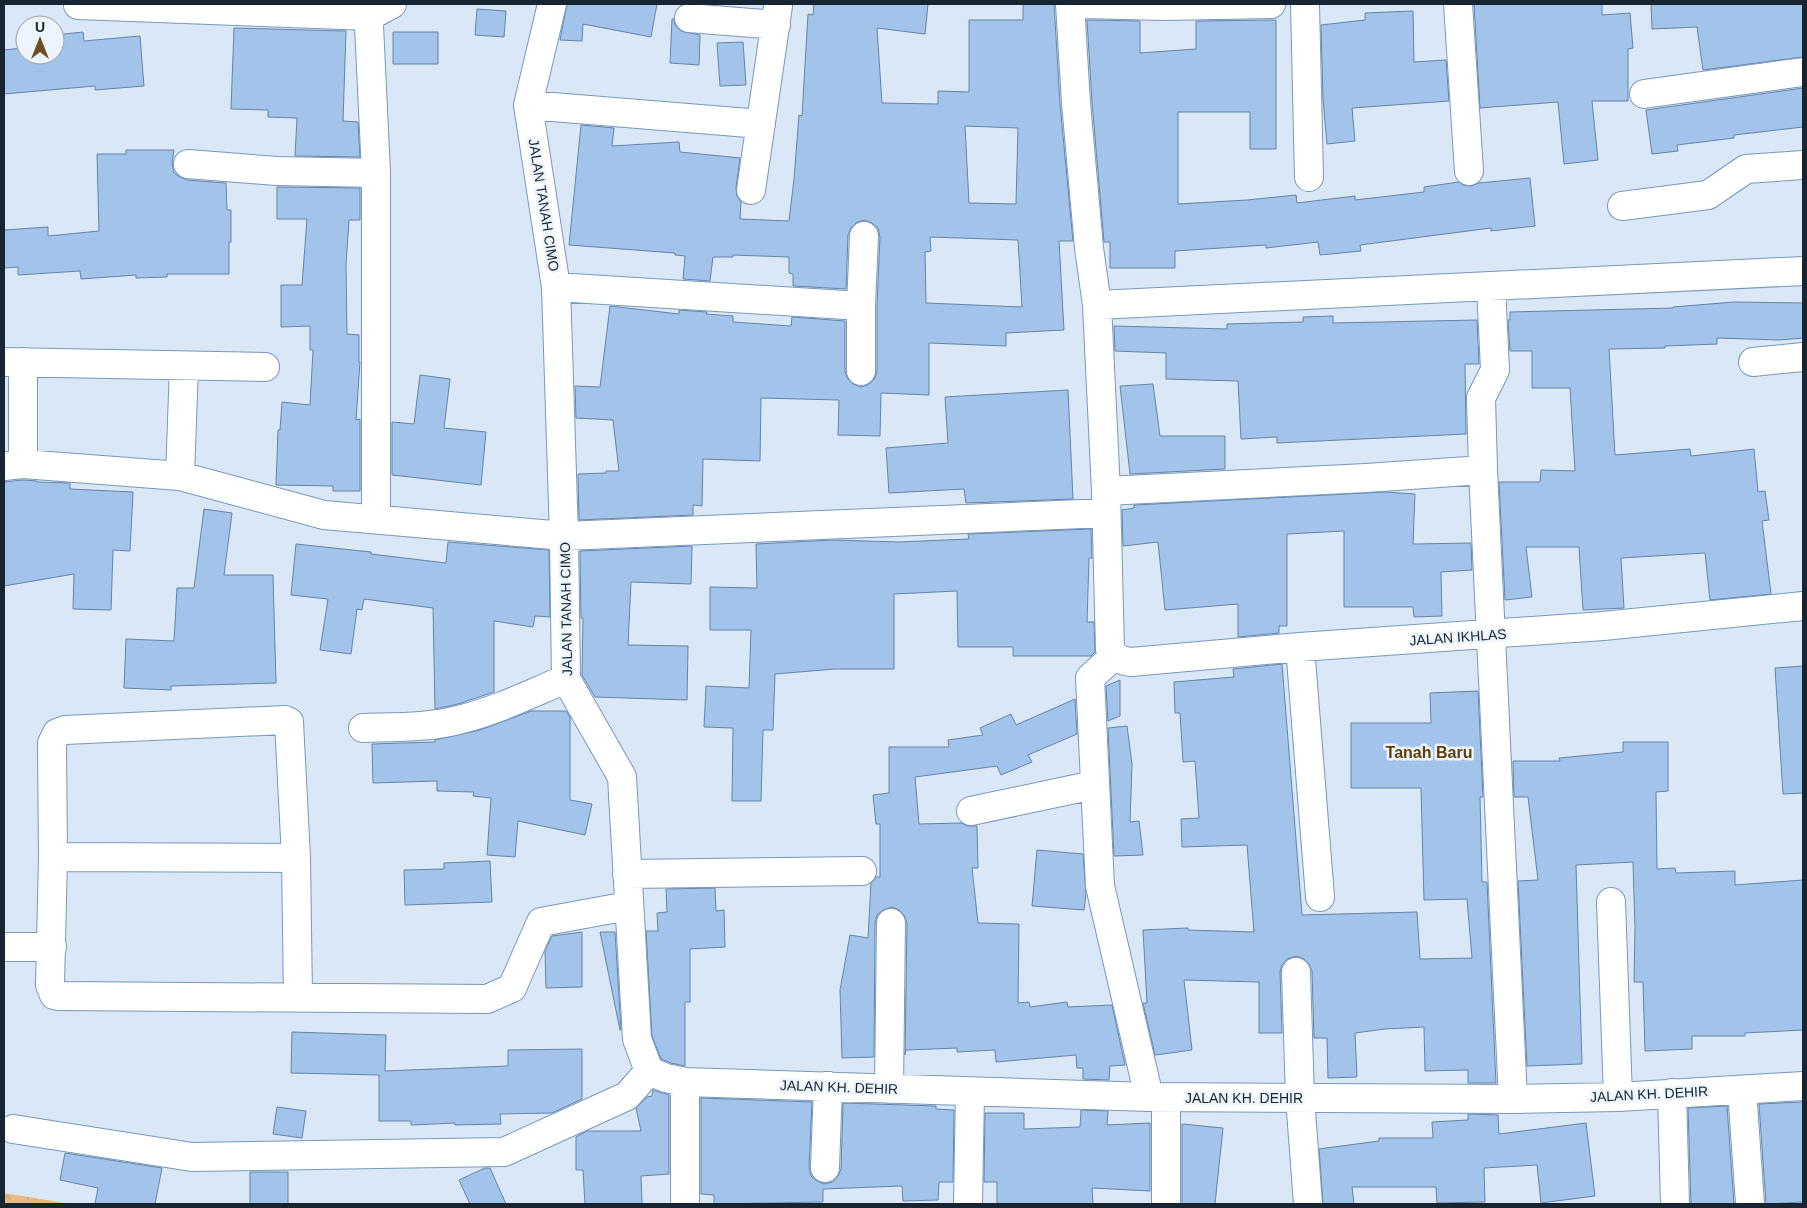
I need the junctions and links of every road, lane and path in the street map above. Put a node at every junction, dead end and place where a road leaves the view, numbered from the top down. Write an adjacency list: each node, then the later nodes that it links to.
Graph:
1 (552, 4): 13 (street, JALAN TANAH CIMO)
2 (1070, 4): 26 (street)
3 (1085, 4): 8 (street)
4 (1271, 4): 8 (street)
5 (1305, 4): 19 (street)
6 (1458, 4): 17 (street)
7 (78, 5): 9 (street)
8 (1164, 5)
9 (377, 8): 18 (street)
10 (689, 18): 14 (street)
11 (1803, 72): 12 (street)
12 (1644, 94)
13 (528, 105): 14 (street); 25 (street, JALAN TANAH CIMO)
14 (761, 124): 20 (street)
15 (188, 164): 18 (street)
16 (1803, 165): 21 (street)
17 (1469, 170)
18 (376, 173): 38 (street)
19 (1309, 177)
20 (750, 190)
21 (1622, 206)
22 (864, 236): 27 (street)
23 (1803, 271): 24 (street)
24 (1491, 286): 26 (street); 35 (street)
25 (556, 287): 27 (street); 39 (street, JALAN TANAH CIMO)
26 (1097, 305): 37 (street)
27 (861, 306): 33 (street)
28 (1803, 357): 30 (street)
29 (13, 362): 31 (street); 34 (street)
30 (1752, 362)
31 (184, 366): 32 (street); 36 (street)
32 (264, 367)
33 (861, 370)
34 (13, 465): 36 (street)
35 (1483, 470): 37 (street); 41 (street)
36 (180, 476): 38 (street)
37 (1106, 502): 39 (street); 43 (street)
38 (376, 518): 39 (street)
39 (564, 536): 44 (street, JALAN TANAH CIMO)
40 (1803, 606): 41 (street, JALAN IKHLAS)
41 (1492, 634): 42 (street, JALAN IKHLAS); 71 (street)
42 (1300, 647): 43 (street, JALAN IKHLAS); 52 (street)
43 (1114, 656): 46 (street)
44 (566, 679): 45 (street); 51 (street, JALAN TANAH CIMO)
45 (363, 728)
46 (1094, 785): 47 (street); 68 (street)
47 (971, 811)
48 (53, 857): 49 (street); 49 (street); 57 (street)
49 (296, 858): 59 (street)
50 (862, 871): 51 (street)
51 (627, 874): 54 (street, JALAN TANAH CIMO)
52 (1320, 897)
53 (1612, 902): 69 (street)
54 (628, 906): 59 (street); 60 (street, JALAN TANAH CIMO)
55 (890, 923): 64 (street)
56 (4, 948): 57 (street)
57 (52, 948): 59 (street)
58 (1296, 972): 70 (street)
59 (298, 998)
60 (649, 1071): 61 (street); 72 (street)
61 (685, 1082): 62 (street, JALAN KH. DEHIR); 74 (street)
62 (828, 1086): 64 (street, JALAN KH. DEHIR); 73 (street)
63 (1803, 1086): 65 (street, JALAN KH. DEHIR)
64 (890, 1089): 66 (street, JALAN KH. DEHIR)
65 (1742, 1090): 67 (street, JALAN KH. DEHIR); 79 (street)
66 (970, 1092): 68 (street, JALAN KH. DEHIR); 75 (street)
67 (1672, 1093): 69 (street, JALAN KH. DEHIR); 78 (street)
68 (1157, 1097): 70 (street, JALAN KH. DEHIR); 76 (street)
69 (1618, 1097): 71 (street, JALAN KH. DEHIR)
70 (1300, 1098): 71 (street, JALAN KH. DEHIR); 77 (street)
71 (1513, 1099)
72 (13, 1129)
73 (824, 1168)
74 (686, 1204)
75 (968, 1204)
76 (1166, 1204)
77 (1308, 1204)
78 (1675, 1204)
79 (1750, 1204)

